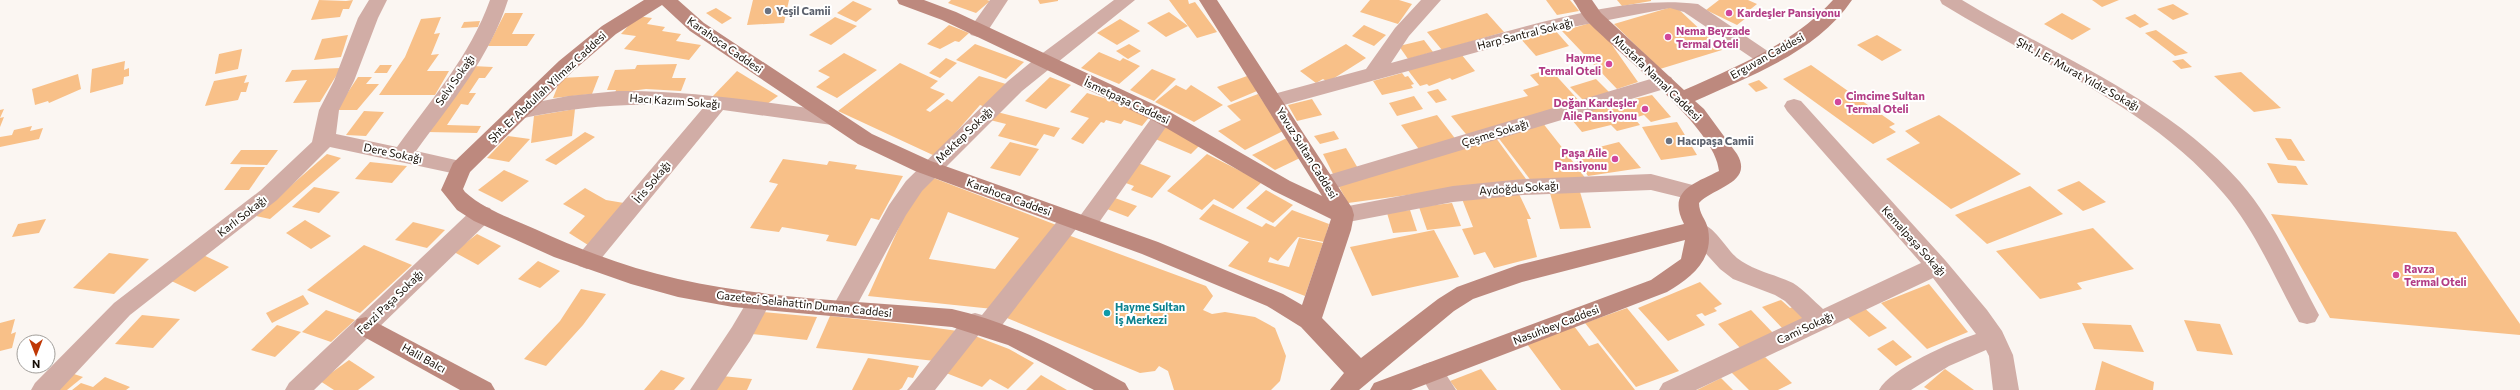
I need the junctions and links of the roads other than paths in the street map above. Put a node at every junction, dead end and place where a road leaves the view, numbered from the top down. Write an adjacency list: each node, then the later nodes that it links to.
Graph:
1 (378, 0): 26 (street, Karlı Sokağı)
2 (499, 0): 27 (street, Selvi Sokağı)
3 (657, 0): 23 (street, Şht. Er Abdullah Yilmaz Caddesi)
4 (666, 0): 25 (street, Karahoca Caddesi)
5 (906, 0): 14 (street, İsmetpaşa Caddesi)
6 (999, 0): 14 (street)
7 (1126, 0): 16 (street, Mektep Sokağı)
8 (1208, 0): 20 (street, Yavuz Sultan Caddesi)
9 (1432, 0): 17 (street)
10 (1582, 0): 13 (street, Mustafa Namal Caddesi)
11 (1843, 0): 15 (street, Erguvan Caddesi)
12 (1949, 0): 40 (street, Şht. J. Er Murat Yıldız Sokağı)
13 (1594, 17): 15 (street, Harp Santral Sokağı); 17 (street, Harp Santral Sokağı); 18 (street, Mustafa Namal Caddesi)
14 (978, 31): 16 (street, İsmetpaşa Caddesi)
15 (1765, 58): 19 (street, Erguvan Caddesi)
16 (1042, 62): 24 (street, İsmetpaşa Caddesi); 29 (street, Mektep Sokağı)
17 (1373, 74): 20 (street, Harp Santral Sokağı)
18 (1664, 82): 19 (street, Mustafa Namal Caddesi); 30 (street, Çeşme Sokağı)
19 (1682, 99): 31 (street, Mustafa Namal Caddesi)
20 (1273, 100): 30 (street, Yavuz Sultan Caddesi)
21 (718, 103): 23 (street, Hacı Kazım Sokağı); 25 (street, Hacı Kazım Sokağı); 36 (street, İris Sokağı)
22 (1794, 106): 37 (street, Kemalpaşa Sokağı)
23 (519, 112): 28 (street, Şht. Er Abdullah Yilmaz Caddesi)
24 (1163, 117): 33 (street, İsmetpaşa Caddesi); 34 (street)
25 (832, 118): 29 (street, Karahoca Caddesi)
26 (325, 139): 27 (street, Dere Sokağı); 48 (street, Karlı Sokağı)
27 (402, 155): 28 (street, Dere Sokağı)
28 (461, 168): 32 (street, Gazeteci Selahattin Duman Caddesi)
29 (929, 169): 34 (street, Karahoca Caddesi); 39 (street, Mektep Sokağı)
30 (1326, 183): 33 (street, Yavuz Sultan Caddesi)
31 (1696, 193): 33 (street, Aydoğdu Sokağı); 35 (street)
32 (482, 214): 36 (street, Gazeteci Selahattin Duman Caddesi); 44 (street, Fevzi Paşa Sokağı)
33 (1342, 215): 41 (street)
34 (1078, 222): 41 (street, Karahoca Caddesi); 43 (street)
35 (1698, 229): 42 (street); 46 (street); 47 (street, Nasuhbey Caddesi)
36 (587, 260): 38 (street, Gazeteci Selahattin Duman Caddesi)
37 (1937, 266): 42 (street, Cami Sokağı); 45 (street, Kemalpaşa Sokağı)
38 (760, 301): 39 (street, Gazeteci Selahattin Duman Caddesi); 51 (street)
39 (844, 308): 43 (street, Gazeteci Selahattin Duman Caddesi)
40 (2306, 315)
41 (1309, 320): 46 (street, Karahoca Caddesi)
42 (1820, 321): 56 (street, Cami Sokağı)
43 (981, 324): 52 (street); 53 (street, Gazeteci Selahattin Duman Caddesi)
44 (366, 326): 49 (street, Fevzi Paşa Sokağı); 50 (street, Halil Balcı)
45 (1993, 338): 57 (street); 58 (street, Kemalpaşa Sokağı)
46 (1360, 373): 54 (street)
47 (1437, 381): 55 (street, Nasuhbey Caddesi)
48 (44, 390)
49 (298, 390)
50 (482, 390)
51 (703, 390)
52 (920, 390)
53 (1116, 390)
54 (1343, 390)
55 (1383, 390)
56 (1672, 390)
57 (1892, 390)
58 (2006, 390)

